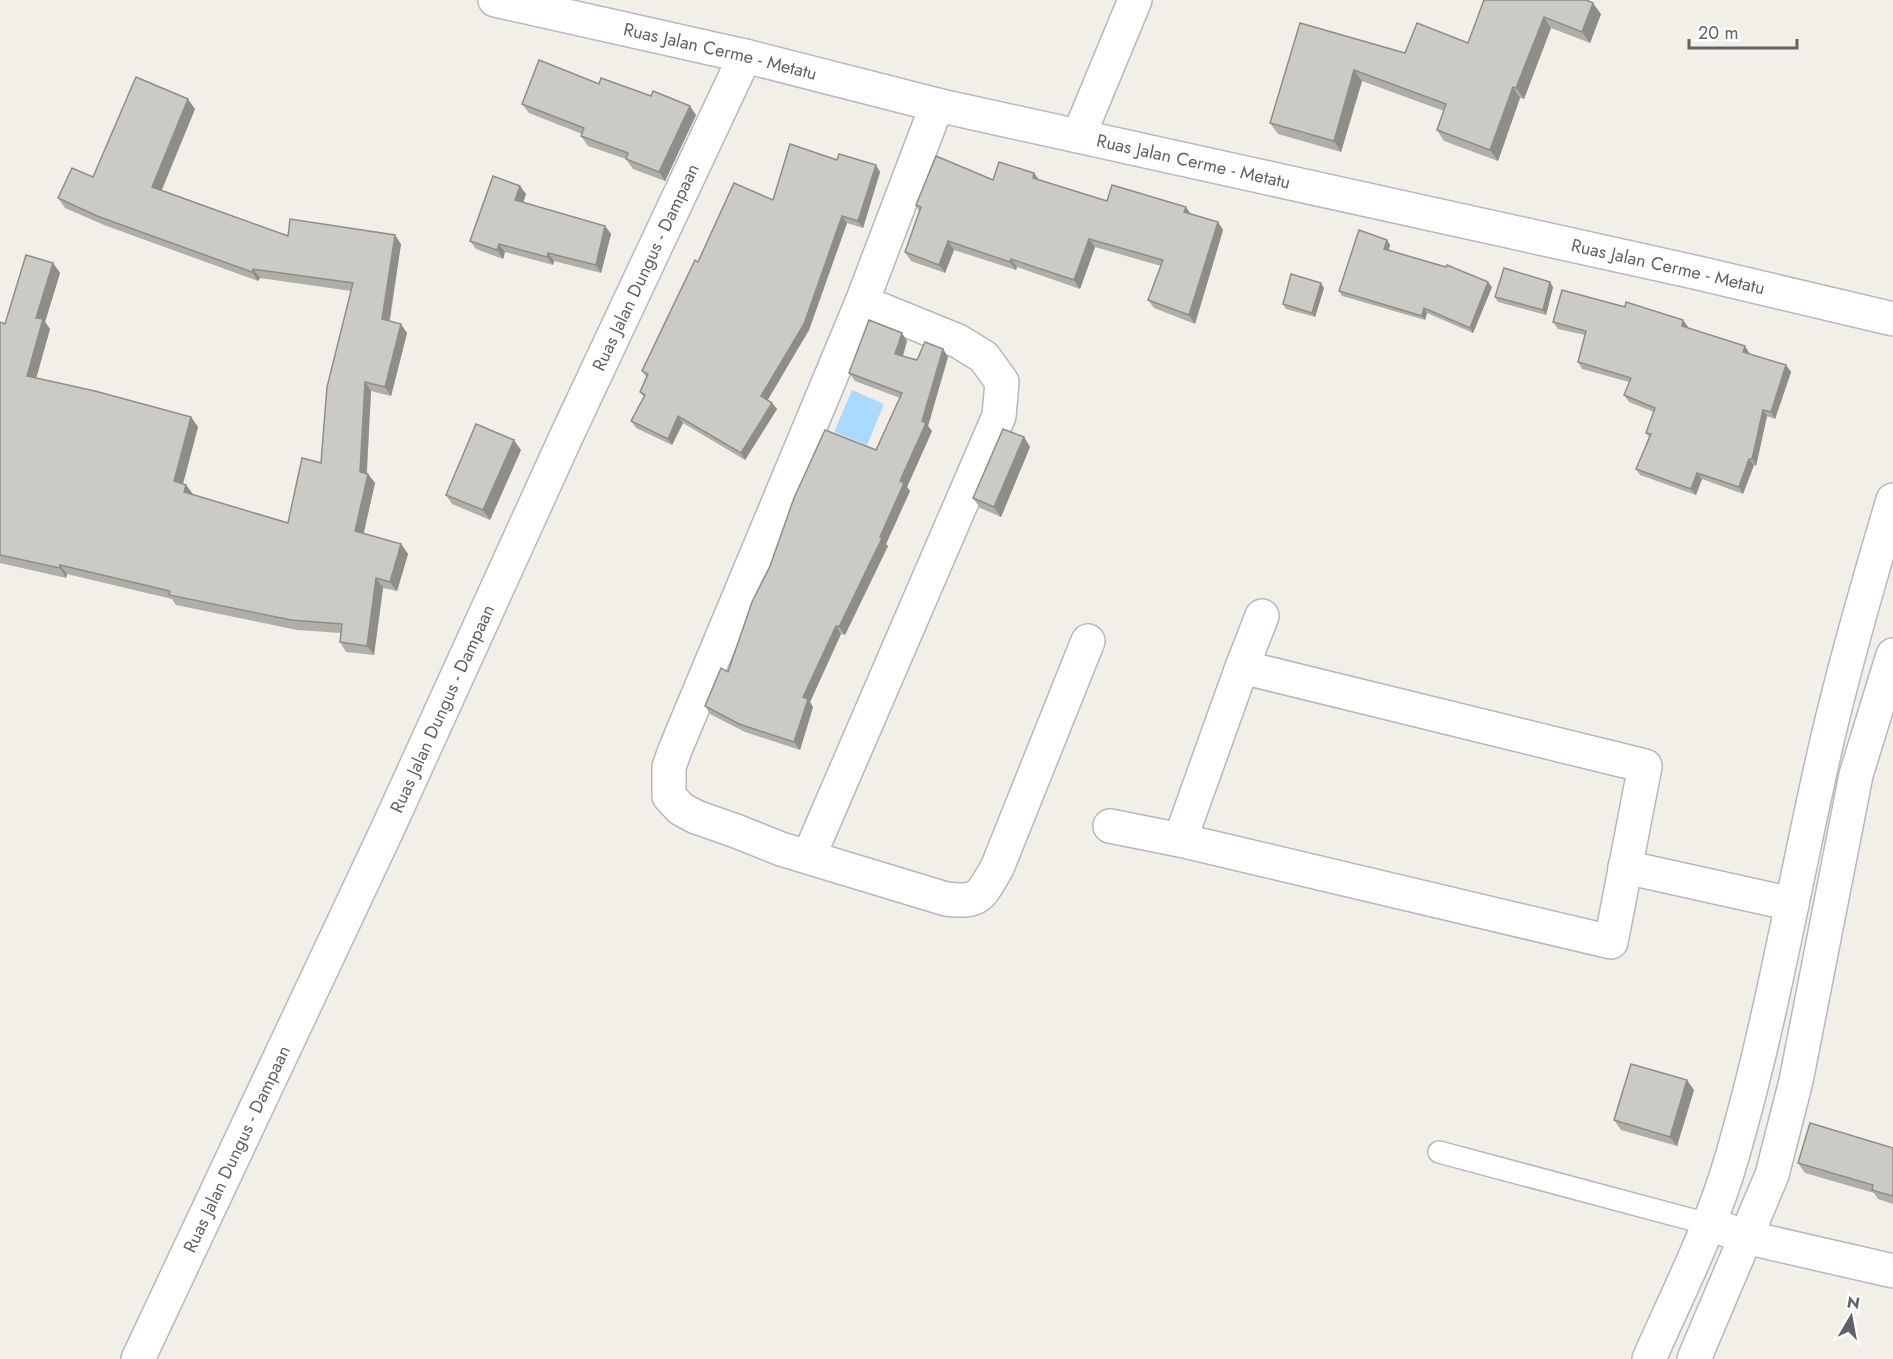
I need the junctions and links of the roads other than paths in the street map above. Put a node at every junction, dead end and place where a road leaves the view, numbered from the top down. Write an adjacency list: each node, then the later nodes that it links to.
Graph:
1 (495, 0): 3 (street, Ruas Jalan Cerme - Metatu)
2 (1135, 0): 5 (street)
3 (745, 56): 4 (street, Ruas Jalan Cerme - Metatu); 26 (street, Ruas Jalan Dungus - Dampaan)
4 (937, 105): 5 (street, Ruas Jalan Cerme - Metatu); 6 (street)
5 (1079, 135): 7 (street, Ruas Jalan Cerme - Metatu)
6 (862, 302): 17 (street); 17 (street)
7 (1893, 319)
8 (1893, 500): 13 (street)
9 (1262, 616): 12 (street)
10 (1088, 641): 17 (street)
11 (1893, 655): 14 (street)
12 (1242, 667): 16 (street); 18 (street)
13 (1837, 700): 14 (street); 19 (street)
14 (1875, 712): 21 (street)
15 (1110, 826): 16 (street)
16 (1180, 840): 18 (street)
17 (809, 856)
18 (1625, 867): 19 (street)
19 (1792, 903): 20 (street)
20 (1756, 1069): 21 (street); 23 (street)
21 (1796, 1081): 24 (street)
22 (1439, 1152): 23 (lane)
23 (1708, 1224): 24 (street); 27 (street)
24 (1745, 1236): 25 (street); 28 (street)
25 (1893, 1271)
26 (138, 1359)
27 (1649, 1359)
28 (1694, 1359)

